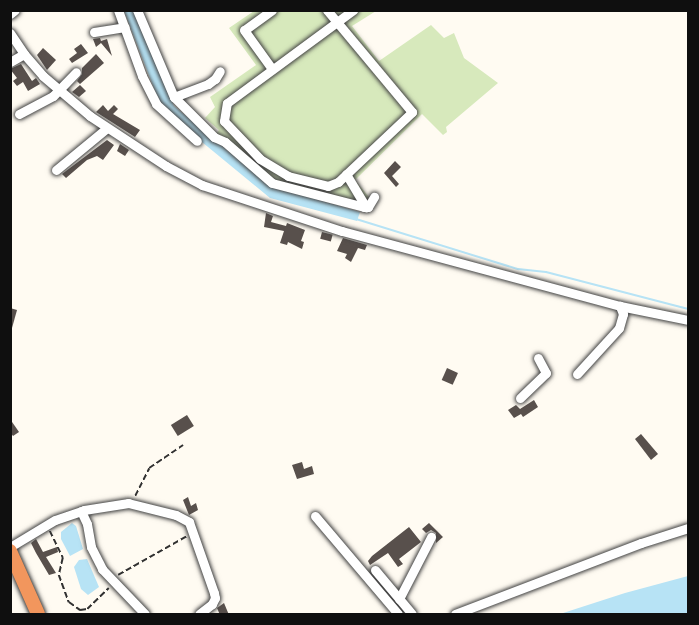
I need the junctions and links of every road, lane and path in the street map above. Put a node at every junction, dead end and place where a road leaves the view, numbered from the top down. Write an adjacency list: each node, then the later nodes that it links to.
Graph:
1 (15, 10): 7 (street)
2 (118, 10): 9 (street)
3 (137, 10): 18 (street)
4 (272, 10): 14 (street)
5 (327, 10): 8 (street)
6 (353, 10): 8 (street)
7 (10, 14)
8 (335, 22): 14 (street); 25 (street)
9 (125, 27): 10 (street); 23 (street)
10 (94, 32)
11 (10, 33): 12 (street)
12 (24, 54): 13 (street); 17 (street)
13 (10, 62)
14 (272, 69): 20 (street)
15 (220, 70): 18 (street)
16 (76, 72): 17 (street)
17 (60, 90): 19 (street); 22 (street)
18 (174, 97): 21 (street)
19 (19, 114)
20 (224, 121): 21 (street); 25 (street)
21 (203, 127): 27 (street)
22 (107, 128): 24 (street); 28 (street)
23 (197, 141)
24 (56, 170)
25 (346, 174): 27 (street)
26 (374, 197): 27 (street)
27 (366, 207)
28 (620, 306): 29 (street); 31 (street)
29 (688, 320)
30 (538, 358): 32 (street)
31 (577, 374)
32 (520, 399)
33 (183, 444): 34 (path)
34 (128, 503): 35 (street); 39 (street)
35 (81, 511): 37 (street); 43 (street)
36 (315, 516): 49 (street)
37 (47, 525): 41 (street); 44 (path)
38 (688, 528): 51 (street)
39 (193, 532): 43 (path); 48 (street)
40 (430, 537): 45 (street)
41 (10, 549): 46 (highway)
42 (375, 570): 45 (street)
43 (106, 575): 44 (street)
44 (113, 583): 47 (street)
45 (399, 600): 50 (street)
46 (35, 611)
47 (145, 615)
48 (199, 615)
49 (398, 615)
50 (412, 615)
51 (455, 615)

